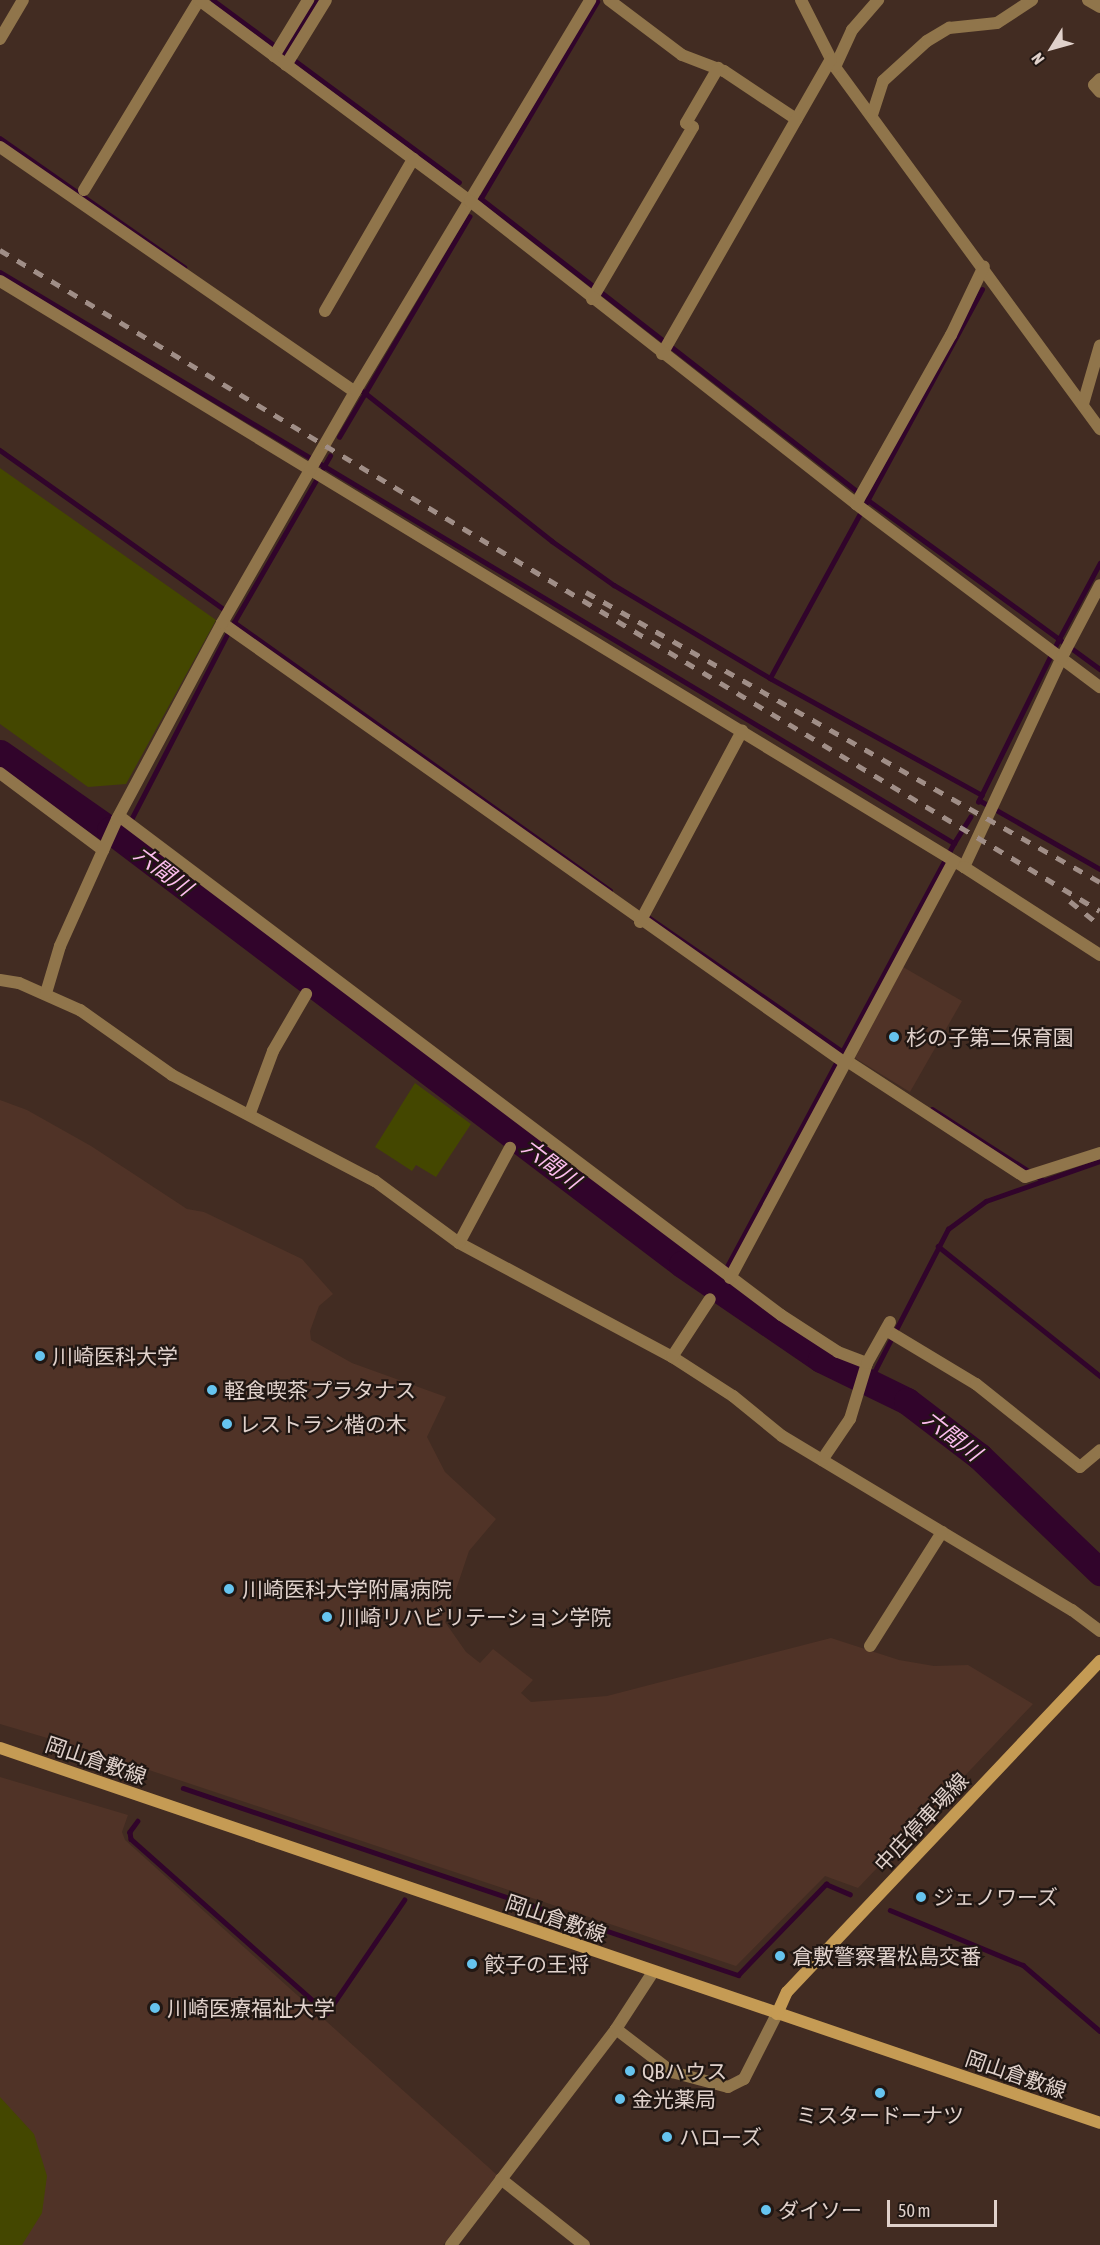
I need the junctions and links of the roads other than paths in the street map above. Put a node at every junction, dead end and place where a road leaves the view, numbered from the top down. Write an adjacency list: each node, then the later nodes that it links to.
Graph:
1 (23, 0): 12 (street)
2 (199, 0): 13 (street); 23 (street)
3 (308, 0): 13 (street)
4 (326, 0): 14 (street)
5 (590, 0): 24 (street)
6 (609, 0): 16 (street)
7 (801, 0): 15 (street)
8 (878, 0): 15 (street)
9 (1032, 0): 19 (street)
10 (1088, 0): 11 (street)
11 (1100, 7)
12 (0, 39)
13 (278, 51): 14 (street)
14 (289, 60): 22 (street)
15 (833, 63): 19 (street); 20 (street)
16 (718, 69): 20 (street); 27 (street)
17 (1100, 80): 18 (street)
18 (1100, 92)
19 (872, 116): 25 (street)
20 (796, 119): 30 (street)
21 (0, 147): 31 (street)
22 (413, 159): 24 (street); 28 (street)
23 (84, 190)
24 (470, 201): 27 (street); 31 (street)
25 (984, 266): 32 (street); 35 (street)
26 (0, 281): 34 (street)
27 (596, 293): 30 (street)
28 (325, 310)
29 (1100, 345): 32 (street)
30 (665, 348): 35 (street)
31 (357, 388): 34 (street)
32 (1083, 404): 33 (street)
33 (1100, 429)
34 (317, 467): 38 (street); 41 (street)
35 (861, 502): 39 (street)
36 (1100, 585): 37 (street)
37 (1096, 602): 39 (street)
38 (228, 621): 43 (street); 46 (street)
39 (1061, 649): 40 (street); 45 (street)
40 (1100, 687)
41 (742, 731): 45 (street); 46 (street)
42 (0, 773): 44 (street)
43 (123, 821): 44 (street); 56 (street)
44 (104, 847): 49 (street)
45 (953, 860): 47 (street); 51 (street)
46 (643, 917): 51 (street)
47 (1100, 955)
48 (0, 980): 49 (street)
49 (46, 993): 52 (street)
50 (306, 994): 52 (street)
51 (845, 1059): 54 (street); 56 (street)
52 (250, 1113): 55 (street)
53 (510, 1148): 55 (street)
54 (1100, 1153)
55 (459, 1244): 58 (street)
56 (726, 1275): 59 (street)
57 (710, 1299): 58 (street)
58 (672, 1357): 61 (street)
59 (867, 1365): 60 (street); 61 (street)
60 (1100, 1450)
61 (822, 1460): 62 (street)
62 (942, 1532): 63 (street); 64 (street)
63 (1100, 1631)
64 (870, 1646)
65 (1100, 1661): 68 (main road, 中庄停車場線)
66 (0, 1748): 67 (main road, 岡山倉敷線)
67 (653, 1972): 68 (main road, 岡山倉敷線); 69 (street)
68 (777, 2014): 69 (street); 70 (main road, 岡山倉敷線)
69 (616, 2029): 71 (street)
70 (1100, 2123)
71 (501, 2179): 72 (street); 73 (street)
72 (451, 2245)
73 (584, 2245)

